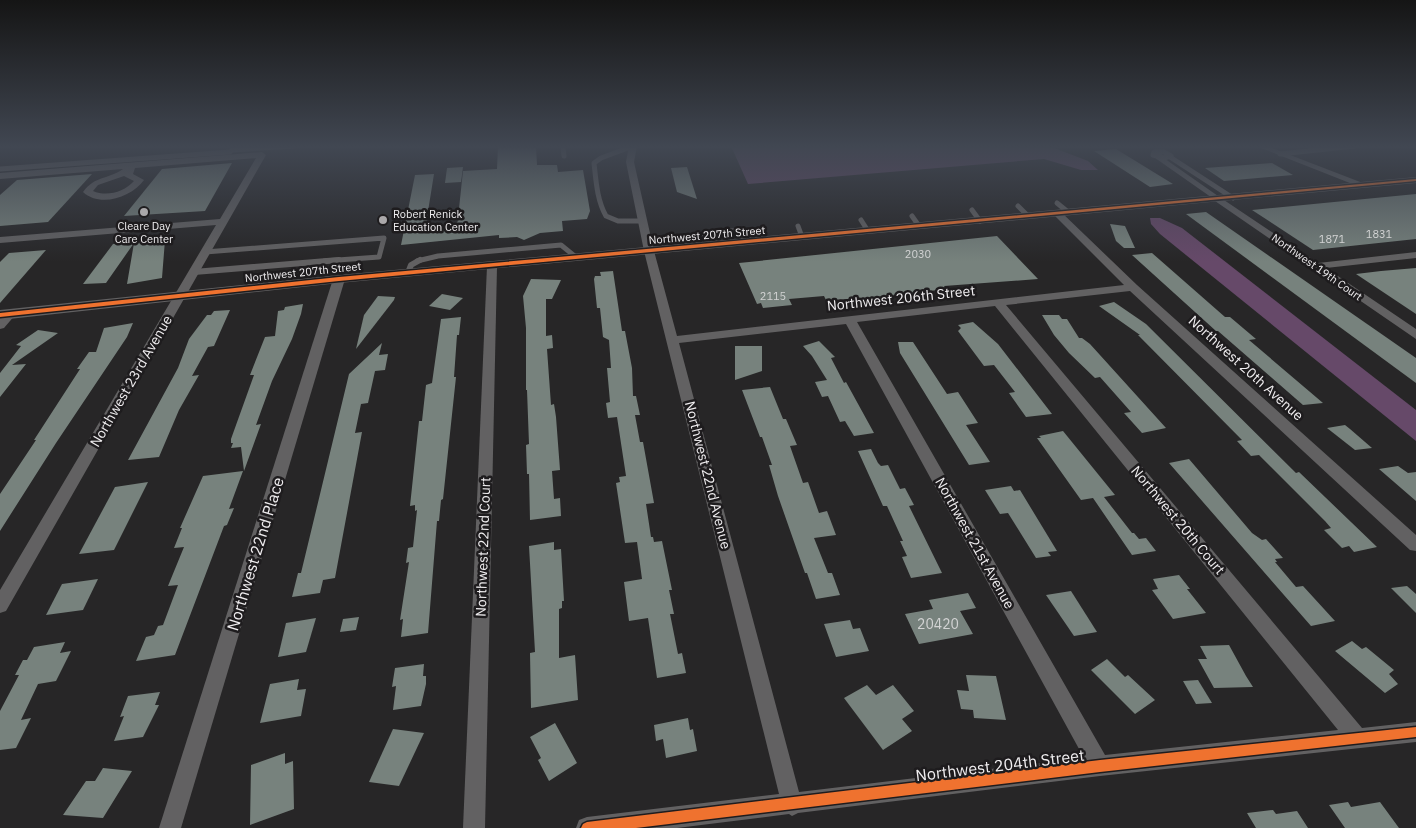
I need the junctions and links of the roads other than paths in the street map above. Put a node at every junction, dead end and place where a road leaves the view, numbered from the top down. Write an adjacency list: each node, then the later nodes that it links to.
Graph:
1 (95, 185): 2 (street)
2 (137, 185)
3 (244, 185): 18 (street, Northwest 23rd Avenue)
4 (598, 185): 17 (lane)
5 (635, 185): 17 (street, Northwest 22nd Avenue)
6 (1197, 185): 11 (lane)
7 (1212, 185): 10 (lane)
8 (1363, 185): 9 (street, Northwest 207th Street); 10 (street, Northwest 207th Street)
9 (1367, 185)
10 (1233, 198): 11 (street, Northwest 207th Street)
11 (1218, 199): 13 (street, Northwest 207th Street); 25 (street, Northwest 19th Court)
12 (1018, 206): 15 (lane)
13 (1061, 209): 15 (street, Northwest 207th Street); 29 (street, Northwest 20th Avenue)
14 (972, 210): 16 (lane)
15 (1028, 216): 16 (street, Northwest 207th Street)
16 (980, 220): 20 (street, Northwest 207th Street)
17 (642, 221): 20 (street, Northwest 22nd Avenue)
18 (222, 222): 19 (street); 21 (street, Northwest 23rd Avenue)
19 (0, 240)
20 (649, 251): 23 (street, Northwest 207th Street); 36 (street, Northwest 22nd Avenue)
21 (205, 252): 26 (street, Northwest 23rd Avenue); 26 (lane)
22 (1416, 255): 25 (street)
23 (577, 258): 24 (street, Northwest 207th Street); 27 (lane)
24 (492, 266): 27 (street, Northwest 207th Street); 44 (street, Northwest 22nd Court)
25 (1316, 266): 35 (street, Northwest 19th Court)
26 (194, 272): 30 (street, Northwest 23rd Avenue)
27 (408, 273): 28 (street, Northwest 207th Street)
28 (340, 279): 30 (street, Northwest 207th Street); 43 (street, Northwest 22nd Place)
29 (1133, 287): 31 (street, Northwest 206th Street); 37 (street, Northwest 20th Avenue)
30 (181, 295): 32 (street, Northwest 207th Street); 38 (street, Northwest 23rd Avenue)
31 (998, 302): 33 (street, Northwest 206th Street); 40 (street, Northwest 20th Court)
32 (5, 314): 34 (street)
33 (849, 319): 36 (street, Northwest 206th Street); 41 (street, Northwest 21st Avenue)
34 (0, 325)
35 (1416, 335)
36 (673, 340): 42 (street, Northwest 22nd Avenue)
37 (1416, 545)
38 (0, 606)
39 (1416, 732): 40 (street, Northwest 204th Street)
40 (1357, 738): 41 (street, Northwest 204th Street)
41 (1100, 766): 42 (street, Northwest 204th Street)
42 (792, 805): 45 (street, Northwest 204th Street)
43 (170, 828)
44 (474, 828)
45 (587, 828)

